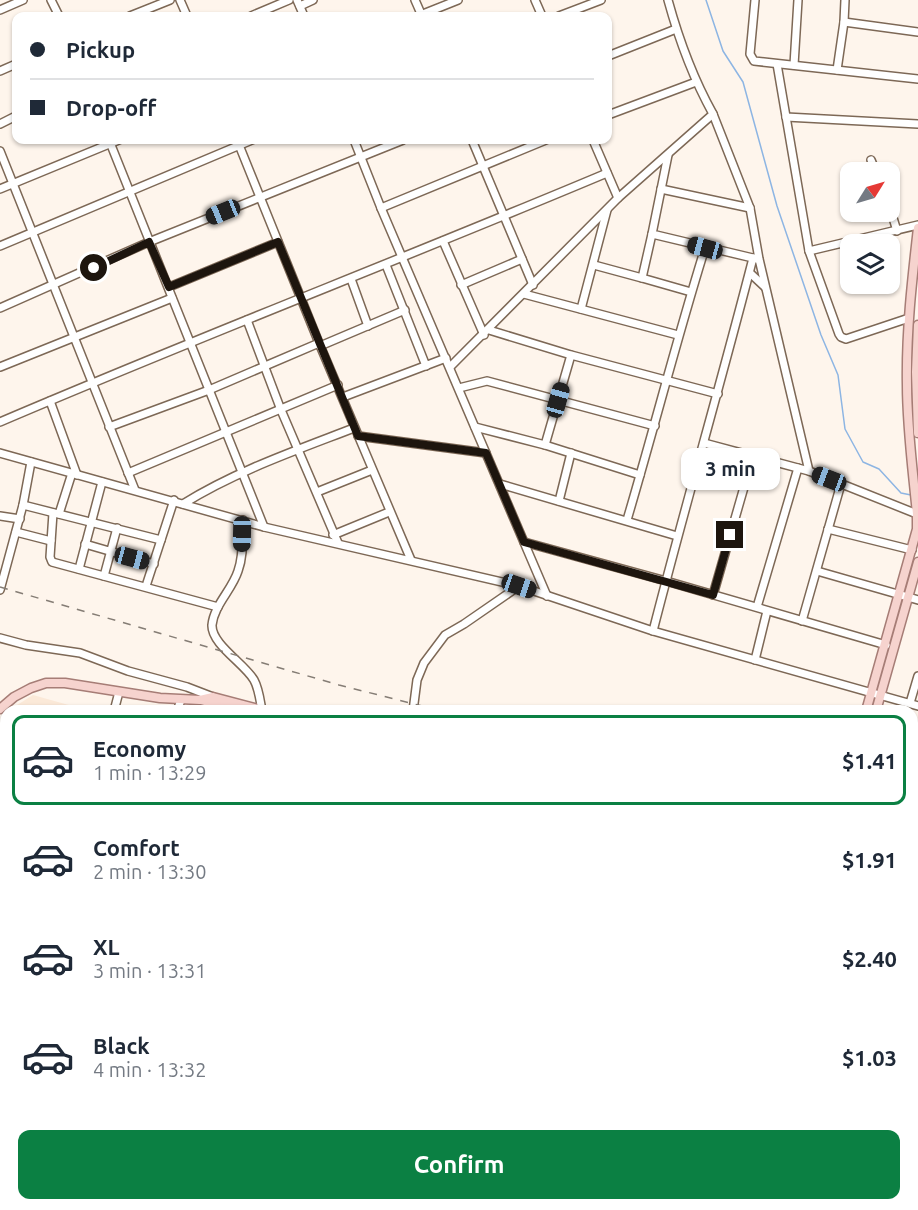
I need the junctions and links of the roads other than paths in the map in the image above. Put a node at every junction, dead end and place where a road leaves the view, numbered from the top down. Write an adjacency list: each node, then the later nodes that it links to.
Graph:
1 (23, 0): 12 (street)
2 (170, 0): 13 (street)
3 (289, 0): 14 (street)
4 (313, 0): 11 (street)
5 (458, 0): 15 (street)
6 (601, 0): 16 (street)
7 (668, 0): 18 (street)
8 (755, 0): 21 (street)
9 (798, 0): 22 (street)
10 (845, 0): 17 (street)
11 (298, 3)
12 (0, 10)
13 (140, 12)
14 (260, 12)
15 (430, 12)
16 (570, 12)
17 (844, 22): 19 (street); 23 (street)
18 (675, 29): 20 (street); 25 (street)
19 (918, 33)
20 (612, 54)
21 (777, 64): 22 (street); 28 (street)
22 (794, 65): 23 (street)
23 (837, 70): 24 (street)
24 (918, 79)
25 (696, 82): 26 (street); 27 (street)
26 (612, 114)
27 (713, 114): 40 (street); 51 (street)
28 (786, 117): 29 (street); 64 (street)
29 (918, 124)
30 (103, 144): 44 (street)
31 (111, 144): 47 (street)
32 (233, 144): 47 (street)
33 (239, 144): 48 (street)
34 (356, 144): 41 (street)
35 (393, 144): 41 (street)
36 (474, 144): 42 (street)
37 (536, 144): 42 (street)
38 (595, 144): 43 (street)
39 (0, 151): 44 (street)
40 (669, 155): 46 (street); 49 (street)
41 (361, 157): 48 (street); 50 (street)
42 (484, 165): 50 (street); 53 (street)
43 (607, 173): 49 (street); 53 (street)
44 (13, 184): 45 (street); 57 (street)
45 (0, 189)
46 (661, 189): 51 (street); 58 (street)
47 (129, 190): 57 (street); 60 (street)
48 (261, 197): 60 (street); 61 (street)
49 (618, 198): 52 (street)
50 (381, 208): 65 (street)
51 (750, 208): 67 (street)
52 (607, 210): 69 (street); 75 (street)
53 (504, 216): 59 (street); 66 (street)
54 (894, 222): 56 (street)
55 (918, 227): 56 (street); 85 (main road)
56 (897, 231): 64 (street)
57 (33, 232): 62 (street); 73 (street)
58 (652, 234): 63 (street); 71 (street)
59 (443, 241): 65 (street); 74 (street)
60 (149, 242): 73 (street); 76 (street)
61 (278, 242): 76 (street); 81 (street)
62 (0, 246)
63 (705, 248): 67 (street); 78 (street)
64 (809, 251): 85 (street)
65 (402, 258): 68 (street); 95 (street)
66 (522, 259): 74 (street); 75 (street)
67 (756, 259): 70 (street); 77 (street)
68 (386, 265): 72 (street); 84 (street)
69 (594, 265): 71 (street); 83 (street)
70 (750, 273): 77 (street); 105 (street)
71 (642, 278): 78 (street)
72 (351, 279): 81 (street); 88 (street)
73 (53, 285): 82 (street); 91 (street)
74 (461, 285): 89 (street)
75 (533, 285): 79 (street)
76 (169, 287): 80 (street)
77 (766, 288): 129 (street)
78 (691, 292): 90 (street)
79 (524, 294): 83 (street); 89 (street)
80 (172, 298): 91 (street); 92 (street)
81 (301, 298): 86 (street); 93 (street)
82 (0, 308)
83 (580, 309): 90 (street)
84 (405, 310): 88 (street); 97 (street)
85 (914, 319): 145 (main road)
86 (248, 320): 92 (street); 96 (street)
87 (918, 325): 106 (main road)
88 (368, 326): 93 (street)
89 (486, 333): 94 (street); 99 (street)
90 (678, 335): 100 (street)
91 (73, 337): 98 (street); 101 (street)
92 (189, 342): 101 (street); 104 (street)
93 (320, 344): 96 (street); 102 (street)
94 (571, 355): 100 (street); 108 (street)
95 (446, 358): 97 (street); 99 (street)
96 (265, 366): 104 (street); 110 (street)
97 (426, 366): 107 (street)
98 (0, 367)
99 (450, 367): 103 (street)
100 (666, 381): 105 (street); 112 (street)
101 (92, 383): 109 (street); 114 (street)
102 (338, 385): 107 (street); 110 (street)
103 (459, 388): 108 (street); 113 (street)
104 (208, 390): 114 (street); 116 (street)
105 (718, 394): 119 (street)
106 (917, 395): 117 (main road)
107 (343, 398): 115 (street)
108 (558, 400): 112 (street); 120 (street)
109 (50, 401): 111 (street); 131 (street)
110 (281, 410): 116 (street); 121 (street)
111 (0, 422)
112 (655, 426): 133 (street)
113 (476, 427): 120 (street); 123 (street)
114 (109, 428): 130 (street)
115 (354, 428): 118 (street); 121 (street)
116 (226, 432): 130 (street); 132 (street)
117 (918, 433)
118 (358, 436): 123 (street); 128 (street)
119 (704, 443): 125 (street); 156 (street)
120 (545, 445): 124 (street)
121 (298, 450): 132 (street); 138 (street)
122 (0, 453): 126 (street)
123 (486, 453): 135 (street)
124 (571, 453): 133 (street); 140 (street)
125 (753, 456): 127 (street); 175 (street)
126 (31, 462): 131 (street); 142 (street)
127 (798, 468): 129 (street); 180 (street)
128 (372, 470): 138 (street); 143 (street)
129 (809, 471): 136 (street)
130 (128, 472): 137 (street)
131 (74, 474): 134 (street); 144 (street)
132 (242, 474): 141 (street); 151 (street)
133 (640, 475): 149 (street)
134 (102, 482): 137 (street); 150 (street)
135 (500, 484): 140 (street); 159 (street)
136 (841, 484): 145 (street); 153 (street)
137 (135, 490): 139 (street)
138 (317, 492): 155 (street)
139 (174, 500): 141 (street); 157 (street)
140 (559, 501): 149 (street)
141 (183, 504): 148 (street)
142 (23, 505): 144 (street); 147 (street)
143 (389, 512): 155 (street); 164 (street)
144 (56, 513): 150 (street); 158 (street)
145 (917, 514): 162 (main road)
146 (0, 516): 147 (street)
147 (20, 519): 154 (street)
148 (243, 520): 151 (street); 179 (street)
149 (627, 520): 156 (street)
150 (92, 522): 152 (street); 161 (street)
151 (264, 526): 160 (street)
152 (117, 528): 157 (street); 163 (street)
153 (828, 529): 162 (street); 168 (street)
154 (16, 532): 158 (street); 170 (street)
155 (333, 535): 160 (street)
156 (677, 536): 171 (street)
157 (161, 540): 166 (street)
158 (51, 541): 167 (street)
159 (524, 542): 171 (street); 176 (street)
160 (338, 543): 164 (street)
161 (85, 544): 163 (street); 167 (street)
162 (912, 550): 177 (main road)
163 (111, 552): 166 (street); 169 (street)
164 (411, 560): 173 (street)
165 (918, 562): 177 (main road)
166 (154, 564): 172 (street)
167 (79, 569): 169 (street)
168 (817, 571): 177 (street); 182 (street)
169 (104, 576): 172 (street)
170 (1, 579): 174 (street)
171 (666, 580): 175 (street); 183 (street)
172 (146, 586): 179 (street)
173 (519, 586): 176 (street); 200 (street)
174 (0, 590)
175 (713, 595): 180 (street)
176 (548, 596): 183 (street)
177 (904, 596): 178 (street); 185 (main road); 189 (main road)
178 (918, 600)
179 (218, 607): 199 (street)
180 (757, 607): 181 (street)
181 (767, 611): 182 (street); 186 (street)
182 (802, 621): 185 (street)
183 (653, 631): 186 (street)
184 (0, 638): 190 (street)
185 (885, 645): 189 (main road)
186 (755, 660): 189 (street)
187 (918, 676): 193 (street)
188 (119, 692): 192 (main road); 194 (main road); 195 (street)
189 (876, 694): 193 (street); 201 (main road); 202 (main road)
190 (213, 697): 191 (main road); 198 (main road)
191 (200, 699): 192 (main road); 197 (main road)
192 (180, 700): 196 (street)
193 (910, 703): 203 (street)
194 (6, 705)
195 (116, 705)
196 (179, 705)
197 (224, 705)
198 (231, 705)
199 (261, 705)
200 (414, 705)
201 (870, 705)
202 (876, 705)
203 (915, 705)

